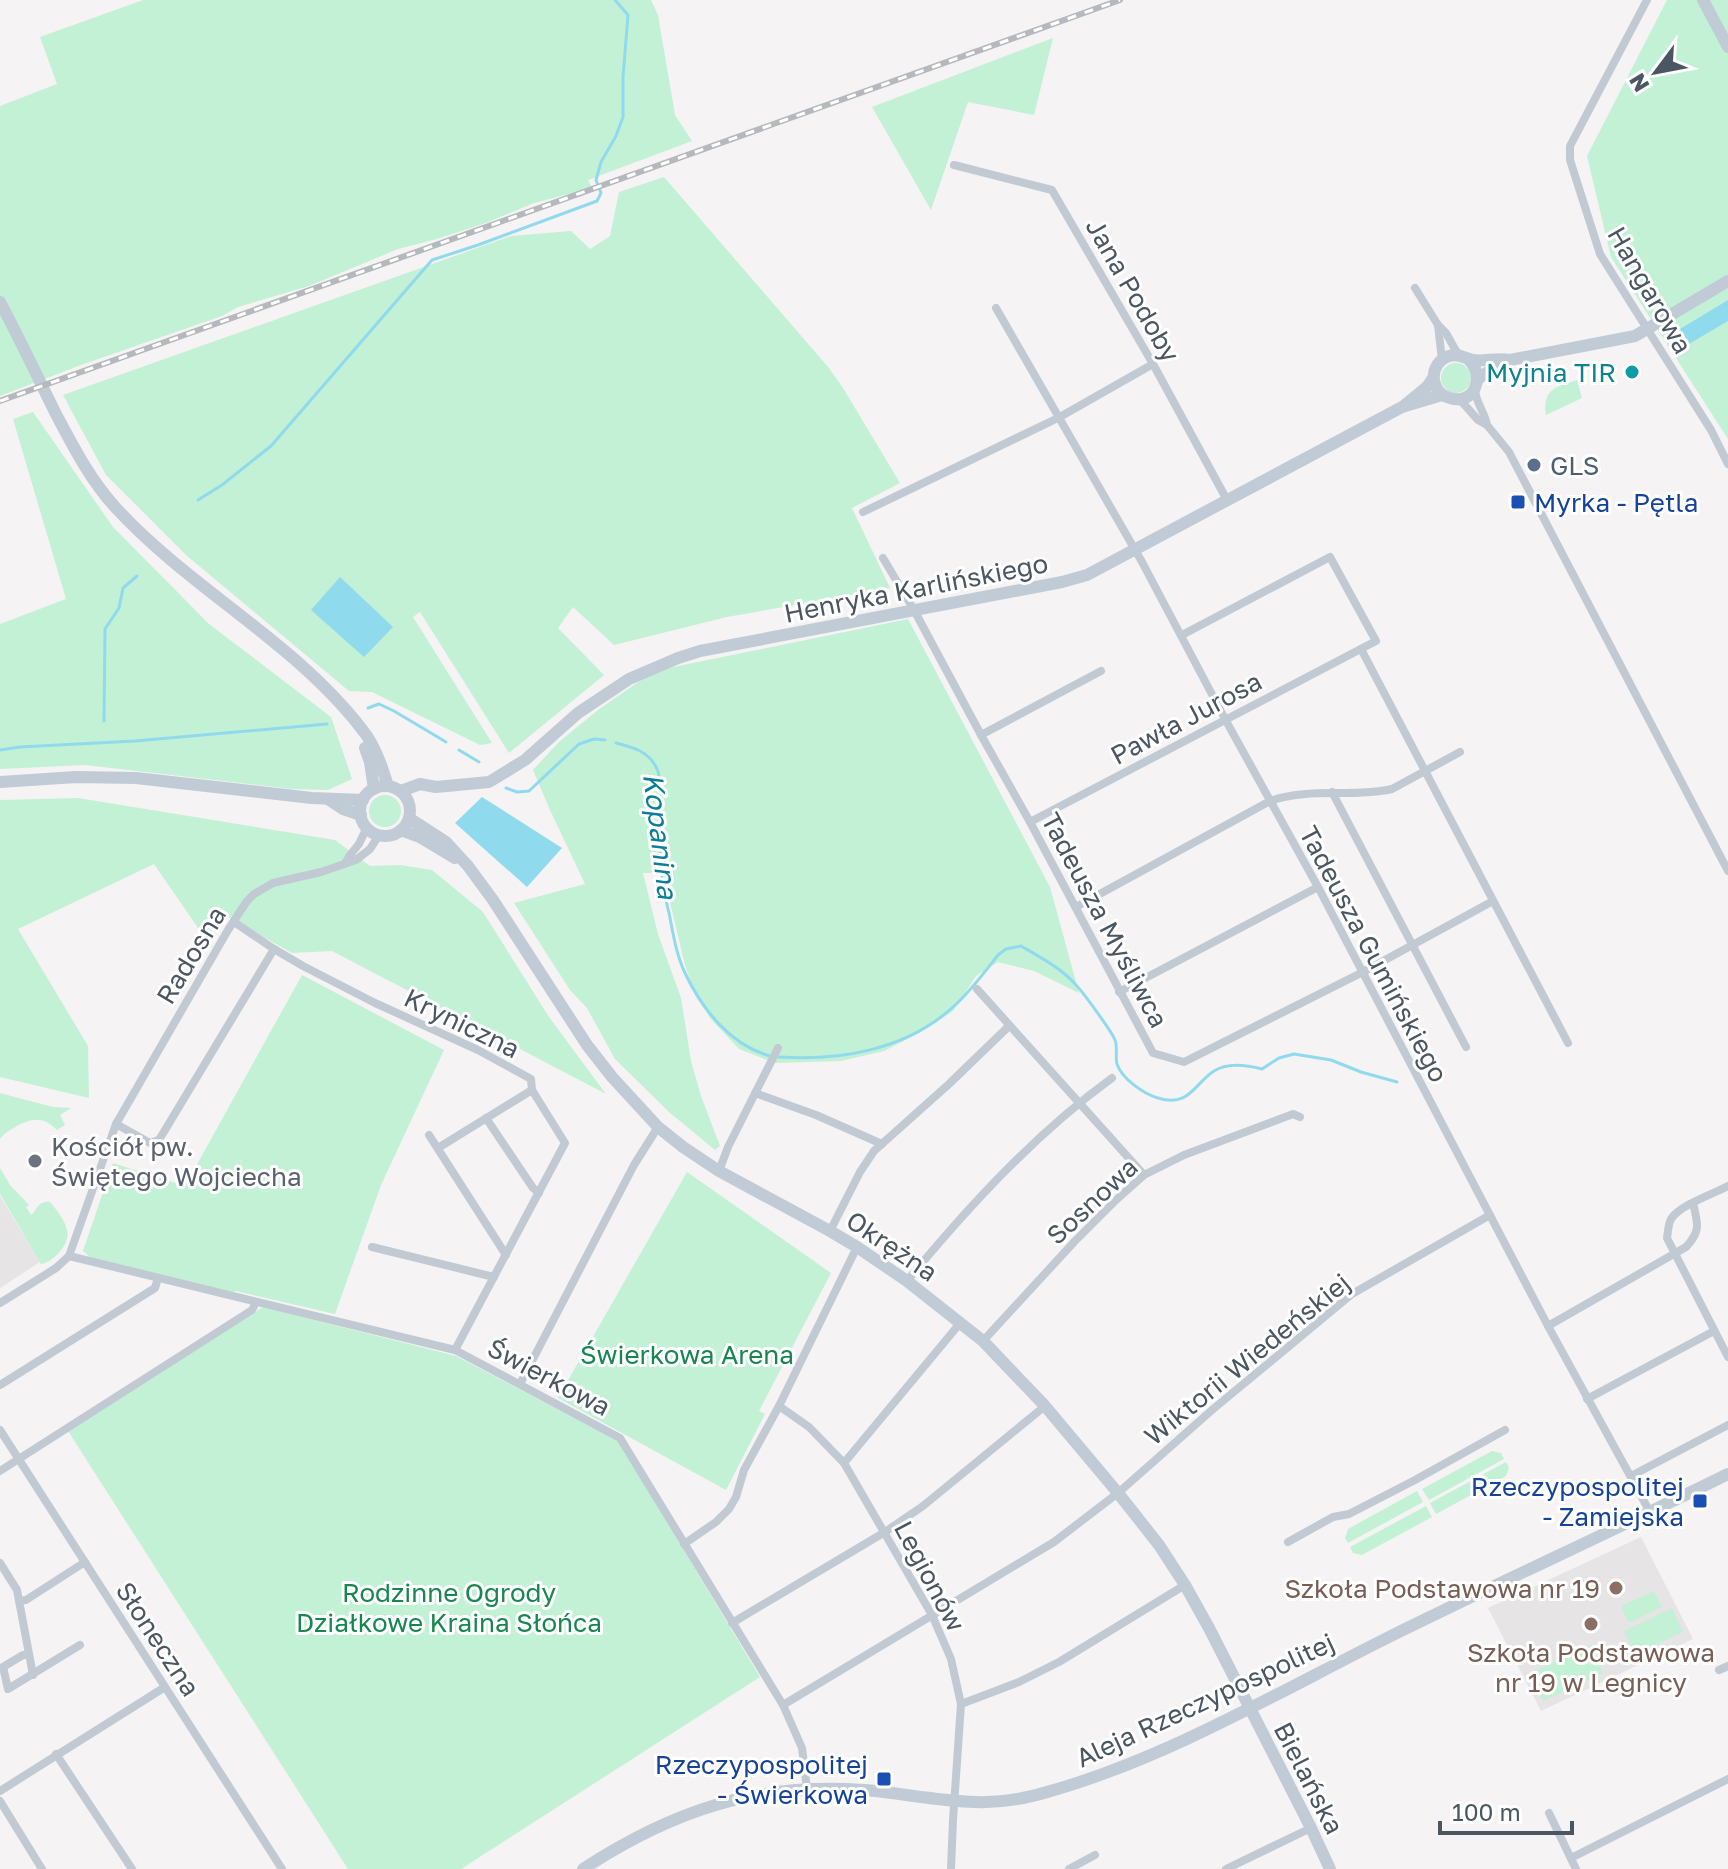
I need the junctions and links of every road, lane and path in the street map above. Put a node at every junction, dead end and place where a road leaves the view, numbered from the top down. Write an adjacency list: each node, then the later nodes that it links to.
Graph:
1 (1647, 0): 10 (street, Hangarowa)
2 (1703, 0): 3 (street)
3 (1728, 47)
4 (954, 165): 14 (street, Jana Podoby)
5 (1728, 281): 10 (street)
6 (1415, 288): 9 (street)
7 (0, 302): 32 (street)
8 (996, 308): 20 (street, Tadeusza Gumińskiego)
9 (1438, 325): 11 (street); 12 (street)
10 (1647, 330): 13 (street); 22 (street, Hangarowa)
11 (1465, 357): 12 (street); 13 (street); 16 (street)
12 (1442, 360): 15 (street)
13 (1510, 360): 16 (street)
14 (1153, 364): 20 (street); 23 (street, Jana Podoby)
15 (1433, 378): 17 (street); 19 (street, Henryka Karlińskiego)
16 (1476, 384): 18 (street); 21 (street)
17 (1442, 395): 18 (street); 19 (street, Henryka Karlińskiego)
18 (1457, 399): 21 (street)
19 (1402, 407): 23 (street, Henryka Karlińskiego)
20 (1058, 418): 24 (street); 25 (street, Tadeusza Gumińskiego)
21 (1487, 425): 53 (street)
22 (1728, 464)
23 (1227, 500): 25 (street, Henryka Karlińskiego)
24 (863, 512)
25 (1135, 550): 27 (street, Henryka Karlińskiego); 28 (street, Tadeusza Gumińskiego)
26 (883, 558): 27 (street, Tadeusza Myśliwca)
27 (914, 610): 33 (street, Tadeusza Myśliwca); 37 (street, Henryka Karlińskiego)
28 (1182, 635): 29 (street); 31 (street, Tadeusza Gumińskiego)
29 (1361, 649): 31 (street, Pawła Jurosa); 35 (street)
30 (1101, 671): 33 (street)
31 (1225, 719): 43 (street, Tadeusza Gumińskiego); 47 (street, Pawła Jurosa)
32 (355, 723): 38 (street); 39 (street)
33 (981, 735): 47 (street, Tadeusza Myśliwca)
34 (1460, 752): 35 (street)
35 (1424, 771): 40 (street); 55 (street)
36 (0, 782): 41 (street)
37 (436, 787): 39 (street, Henryka Karlińskiego); 44 (street, Henryka Karlińskiego)
38 (374, 789): 39 (street); 42 (street)
39 (395, 789): 44 (street)
40 (1332, 792): 43 (street); 58 (street)
41 (328, 799): 42 (street); 45 (street)
42 (363, 800): 45 (street)
43 (1270, 801): 54 (street, Tadeusza Gumińskiego); 56 (street)
44 (409, 803): 46 (street)
45 (361, 815): 48 (street)
46 (409, 818): 49 (street); 52 (street, Okrężna)
47 (1030, 822): 56 (street, Tadeusza Myśliwca)
48 (367, 827): 50 (street); 51 (street)
49 (401, 830): 50 (street); 52 (street, Okrężna)
50 (379, 835): 51 (street, Radosna)
51 (346, 862): 57 (street, Radosna)
52 (468, 866): 74 (street, Okrężna)
53 (1728, 871)
54 (1318, 887): 60 (street, Tadeusza Gumińskiego); 62 (street)
55 (1493, 901): 58 (street, Tadeusza Myśliwca); 64 (street)
56 (1076, 907): 62 (street, Tadeusza Myśliwca)
57 (234, 922): 59 (street, Kryniczna); 73 (street, Radosna)
58 (1413, 946): 60 (street, Tadeusza Myśliwca); 65 (street)
59 (274, 949): 68 (street, Kryniczna); 73 (street)
60 (1363, 972): 62 (street, Tadeusza Myśliwca); 83 (street, Tadeusza Gumińskiego)
61 (977, 989): 63 (street)
62 (1119, 992)
63 (1009, 1026): 70 (street); 76 (street)
64 (1568, 1043)
65 (1466, 1047)
66 (778, 1048): 69 (street)
67 (1112, 1078): 70 (street)
68 (532, 1090): 72 (street); 81 (street, Kryniczna)
69 (755, 1093): 76 (street); 78 (street)
70 (1078, 1102): 79 (street); 92 (street)
71 (1300, 1117): 79 (street, Sosnowa)
72 (486, 1118): 77 (street); 81 (street)
73 (116, 1124): 89 (street, Radosna)
74 (658, 1127): 78 (street, Okrężna); 101 (street)
75 (429, 1135): 77 (street)
76 (882, 1144): 84 (street)
77 (438, 1148): 87 (street)
78 (719, 1171): 84 (street, Okrężna)
79 (1144, 1175): 98 (street, Sosnowa)
80 (1728, 1186): 82 (street)
81 (539, 1193): 87 (street, Kryniczna)
82 (1693, 1203): 88 (street); 88 (street)
83 (1490, 1215): 96 (street, Tadeusza Gumińskiego); 114 (street, Wiktorii Wiedeńskiej)
84 (830, 1231): 86 (street, Okrężna)
85 (372, 1247): 90 (street)
86 (857, 1247): 92 (street, Okrężna); 104 (street)
87 (506, 1255): 90 (street, Kryniczna)
88 (1675, 1255): 96 (street); 97 (street)
89 (69, 1256): 91 (street, Świerkowa); 94 (street)
90 (494, 1277): 99 (street, Kryniczna)
91 (158, 1278): 93 (street, Świerkowa); 102 (street)
92 (907, 1281): 95 (street, Okrężna)
93 (256, 1302): 99 (street, Świerkowa); 109 (street)
94 (0, 1303)
95 (961, 1322): 98 (street, Okrężna); 110 (street)
96 (1548, 1326): 103 (street, Tadeusza Gumińskiego)
97 (1714, 1331): 100 (street); 103 (street)
98 (983, 1341): 105 (street, Okrężna)
99 (455, 1350): 101 (street, Świerkowa)
100 (1728, 1357)
101 (520, 1384): 118 (street, Świerkowa)
102 (0, 1385)
103 (1587, 1399): 113 (street, Tadeusza Gumińskiego)
104 (779, 1406): 110 (street, Legionów); 118 (street)
105 (1045, 1406): 114 (street, Okrężna); 116 (street)
106 (1728, 1425): 113 (street)
107 (0, 1430): 109 (street, Słoneczna)
108 (1505, 1430): 117 (street)
109 (18, 1458): 111 (street); 119 (street, Słoneczna)
110 (844, 1463): 116 (street, Legionów)
111 (0, 1471)
112 (1728, 1474): 115 (street, Aleja Rzeczypospolitej)
113 (1631, 1476): 115 (street, Tadeusza Gumińskiego)
114 (1118, 1493): 121 (street, Okrężna); 123 (street, Wiktorii Wiedeńskiej)
115 (1650, 1512): 131 (street, Aleja Rzeczypospolitej)
116 (885, 1532): 123 (street, Legionów); 124 (street)
117 (1288, 1542)
118 (684, 1544): 124 (street, Świerkowa)
119 (85, 1562): 122 (street); 128 (street, Słoneczna)
120 (0, 1563): 122 (street)
121 (1185, 1585): 129 (street); 131 (street, Okrężna)
122 (19, 1601): 126 (street)
123 (932, 1615): 129 (street, Legionów); 130 (street, Wiktorii Wiedeńskiej)
124 (732, 1623): 130 (street, Świerkowa)
125 (80, 1645): 127 (street)
126 (29, 1655): 127 (street); 127 (street)
127 (33, 1675)
128 (165, 1687): 132 (street); 144 (street, Słoneczna)
129 (961, 1704): 137 (street, Legionów)
130 (783, 1705): 134 (street, Świerkowa)
131 (1249, 1708): 137 (street, Aleja Rzeczypospolitej); 139 (street, Bielańska)
132 (56, 1754): 135 (street); 143 (street)
133 (1728, 1779): 141 (street)
134 (807, 1789): 137 (street, Aleja Rzeczypospolitej); 145 (street, Aleja Rzeczypospolitej)
135 (0, 1791)
136 (0, 1801): 142 (street)
137 (955, 1801): 146 (street, Legionów)
138 (1549, 1813): 141 (street)
139 (1311, 1828): 148 (street); 149 (street, Bielańska)
140 (1095, 1855): 147 (street)
141 (1571, 1858): 150 (street)
142 (42, 1869)
143 (132, 1869)
144 (282, 1869)
145 (583, 1869)
146 (951, 1869)
147 (1069, 1869)
148 (1226, 1869)
149 (1330, 1869)
150 (1576, 1869)

